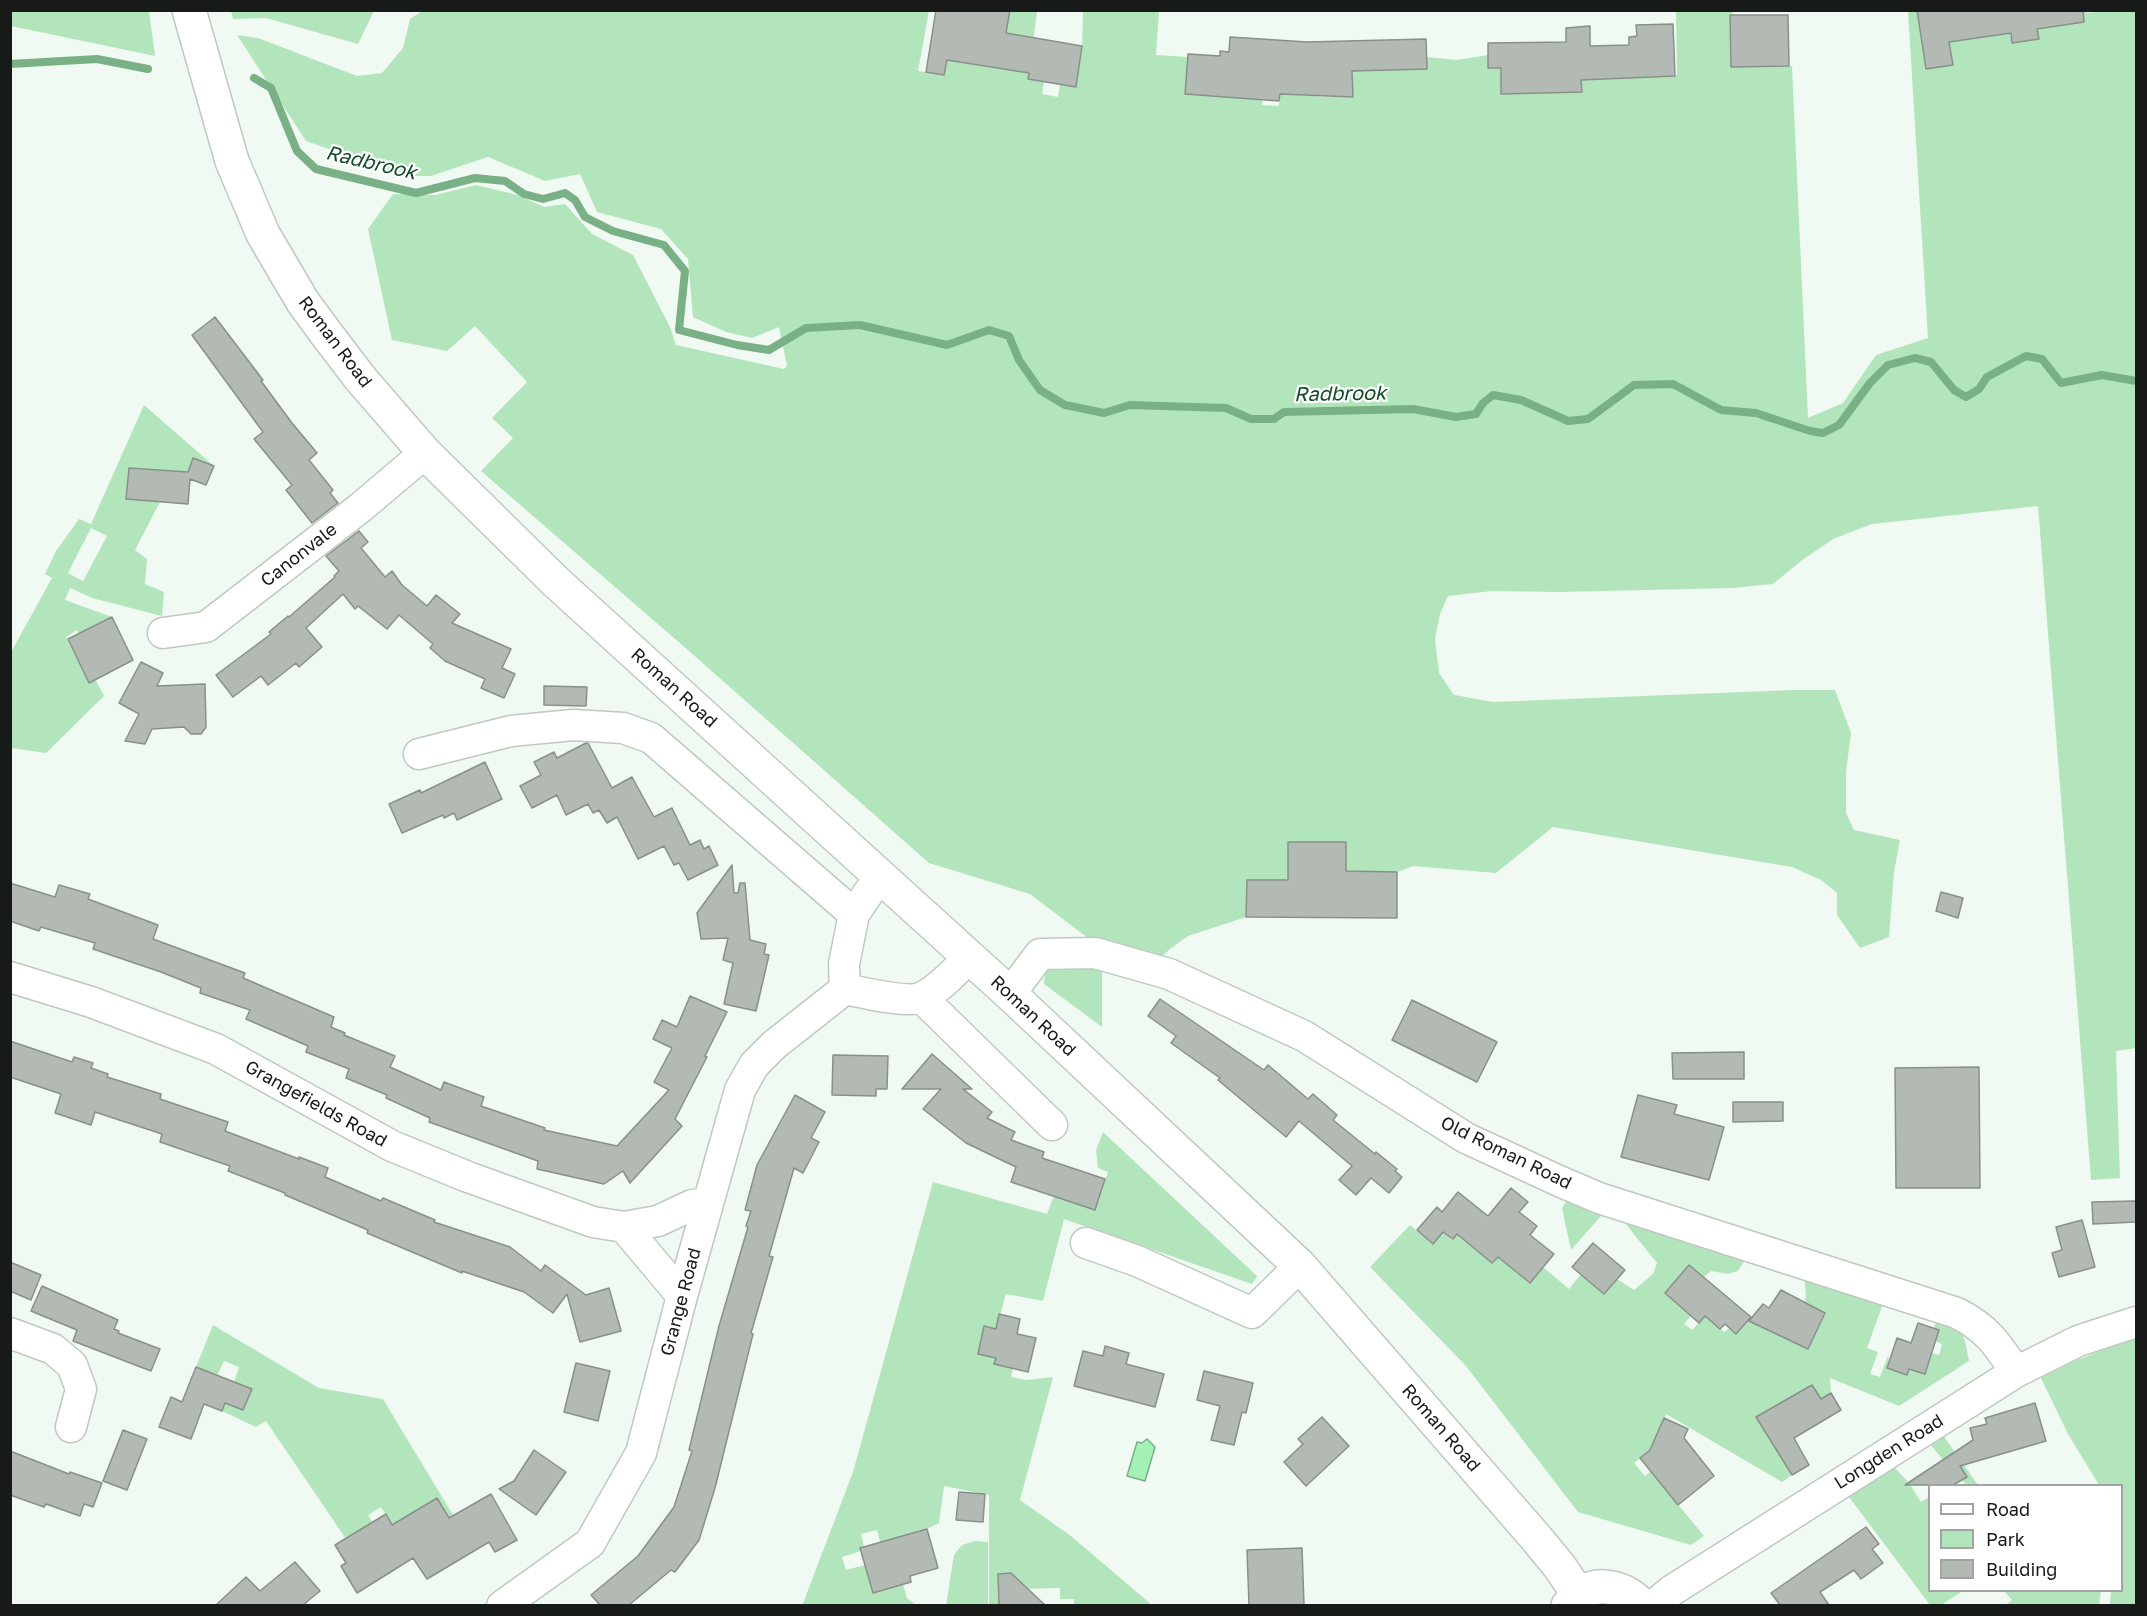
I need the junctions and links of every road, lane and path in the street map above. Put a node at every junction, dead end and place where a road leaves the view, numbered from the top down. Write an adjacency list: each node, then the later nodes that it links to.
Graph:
1 (189, 10): 2 (main road, Roman Road)
2 (425, 453): 3 (street, Canonvale); 5 (main road, Roman Road)
3 (163, 633)
4 (419, 754): 6 (street)
5 (880, 876): 6 (street); 7 (main road, Roman Road)
6 (854, 914): 9 (street)
7 (969, 957): 10 (main road, Roman Road); 11 (street)
8 (10, 977): 14 (street, Grangefields Road)
9 (845, 989): 11 (street); 13 (street, Grange Road)
10 (1010, 994): 16 (main road, Roman Road); 20 (street, Old Roman Road)
11 (921, 998): 12 (street)
12 (1052, 1125)
13 (708, 1203): 14 (street, Grangefields Road); 17 (street, Grange Road)
14 (624, 1227): 17 (street)
15 (1086, 1243): 16 (street)
16 (1300, 1266): 22 (main road, Roman Road)
17 (682, 1296): 23 (street, Grange Road)
18 (2136, 1322): 20 (street, Longden Road)
19 (10, 1333): 21 (street)
20 (2016, 1372): 25 (street, Longden Road)
21 (71, 1427)
22 (1573, 1600): 24 (main road, Roman Road)
23 (502, 1605)
24 (1642, 1605)
25 (1653, 1605)

